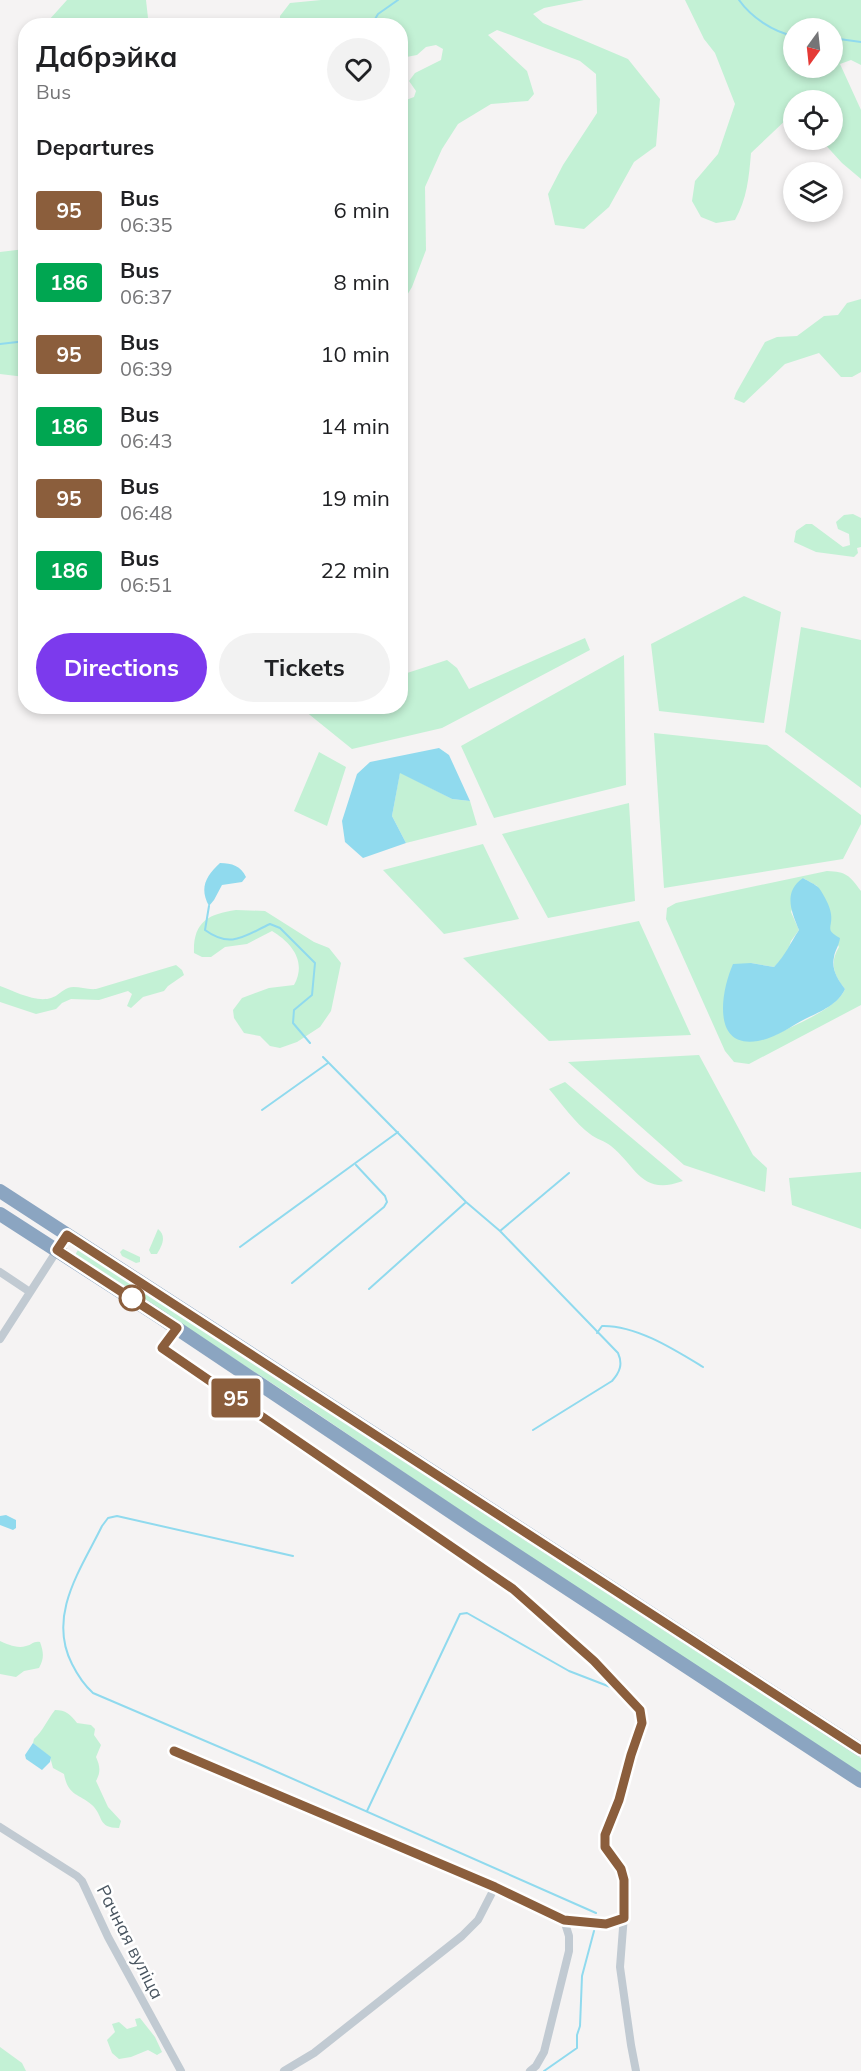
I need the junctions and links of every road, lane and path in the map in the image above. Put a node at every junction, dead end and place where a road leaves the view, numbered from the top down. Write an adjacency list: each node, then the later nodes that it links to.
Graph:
1 (0, 1191): 3 (highway)
2 (0, 1214): 4 (highway)
3 (67, 1235): 4 (street); 9 (highway)
4 (57, 1250): 6 (street); 7 (highway)
5 (0, 1272): 6 (street)
6 (30, 1292): 8 (street)
7 (177, 1328): 11 (highway); 14 (street)
8 (0, 1339)
9 (861, 1750)
10 (174, 1751): 13 (street)
11 (861, 1781)
12 (0, 1827): 16 (street, Рачная вуліца)
13 (495, 1887): 15 (street); 17 (street)
14 (624, 1918): 15 (street); 19 (street)
15 (564, 1920): 18 (street)
16 (181, 2071)
17 (284, 2071)
18 (530, 2071)
19 (636, 2071)

